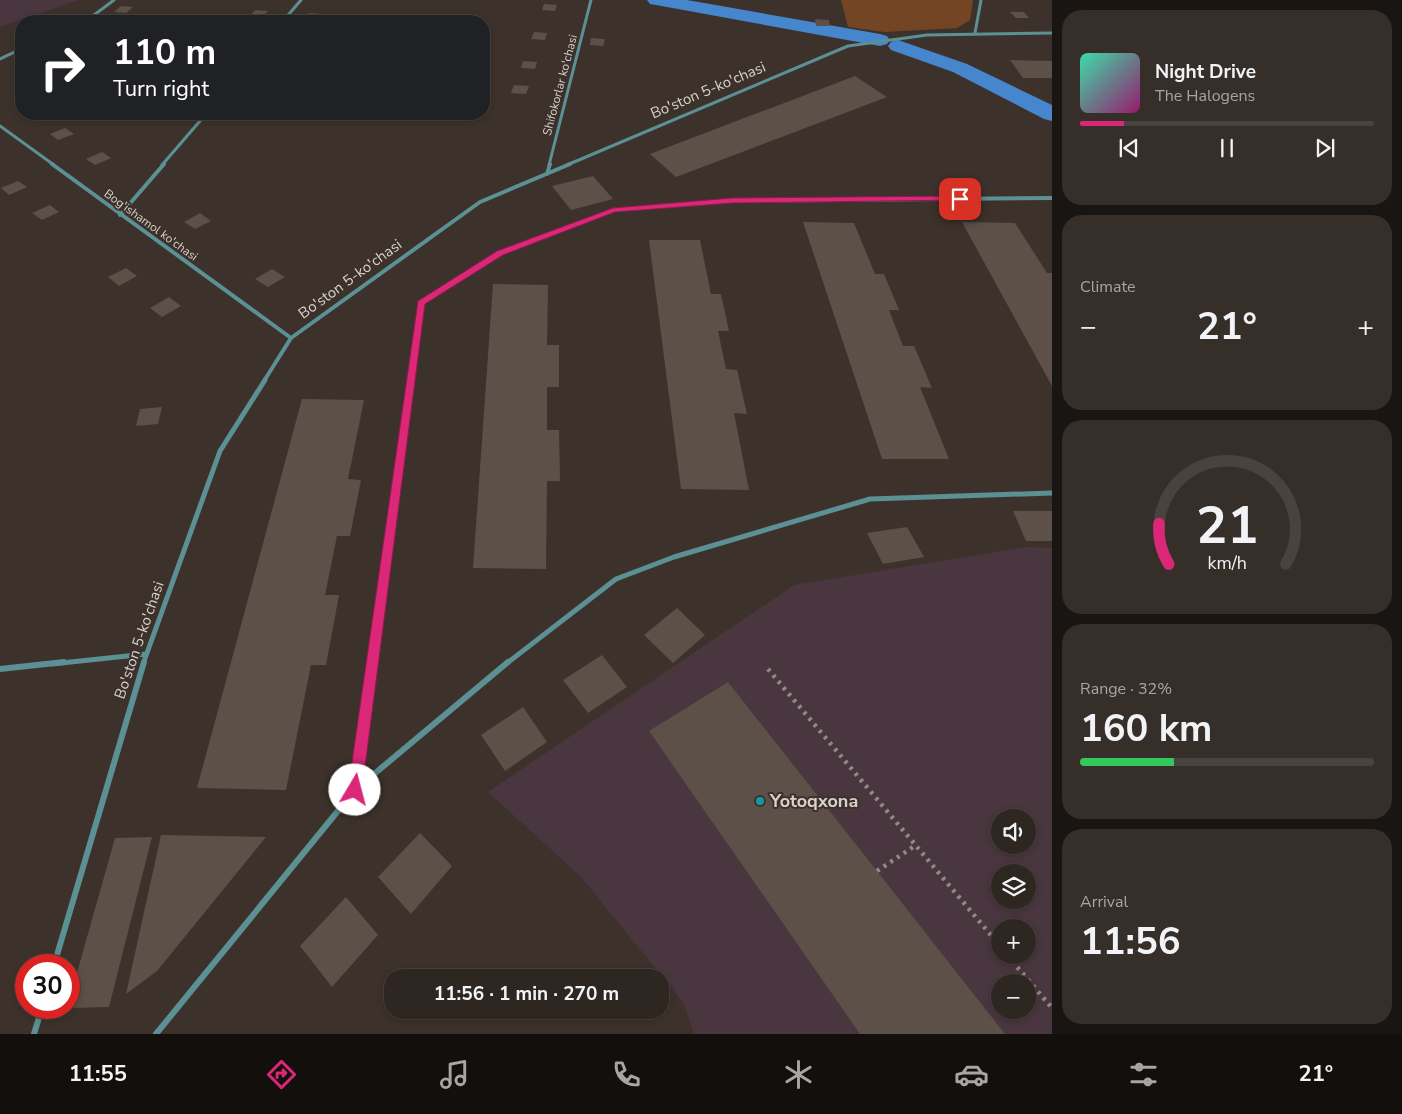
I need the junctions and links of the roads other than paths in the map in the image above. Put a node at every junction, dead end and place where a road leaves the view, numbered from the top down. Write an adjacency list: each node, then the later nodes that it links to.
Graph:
1 (114, 0): 5 (street)
2 (301, 0): 6 (street)
3 (591, 0): 13 (street, Shifokorlar ko'chasi)
4 (981, 0): 7 (street)
5 (94, 15)
6 (288, 15)
7 (975, 33): 8 (street, Bo'ston 5-ko'chasi); 13 (street, Bo'ston 5-ko'chasi)
8 (1052, 33)
9 (15, 52): 10 (street)
10 (0, 58)
11 (201, 120): 15 (street)
12 (0, 126): 15 (street, Bog'ishamol ko'chasi)
13 (546, 174): 16 (street, Bo'ston 5-ko'chasi)
14 (1052, 198): 20 (street)
15 (120, 215): 16 (street, Bog'ishamol ko'chasi)
16 (291, 338): 18 (street, Bo'ston 5-ko'chasi)
17 (1052, 493): 20 (street)
18 (146, 654): 19 (street); 21 (street, Bo'ston 5-ko'chasi)
19 (0, 669)
20 (355, 790): 24 (street)
21 (57, 954)
22 (39, 1019): 23 (street)
23 (34, 1034)
24 (156, 1034)

